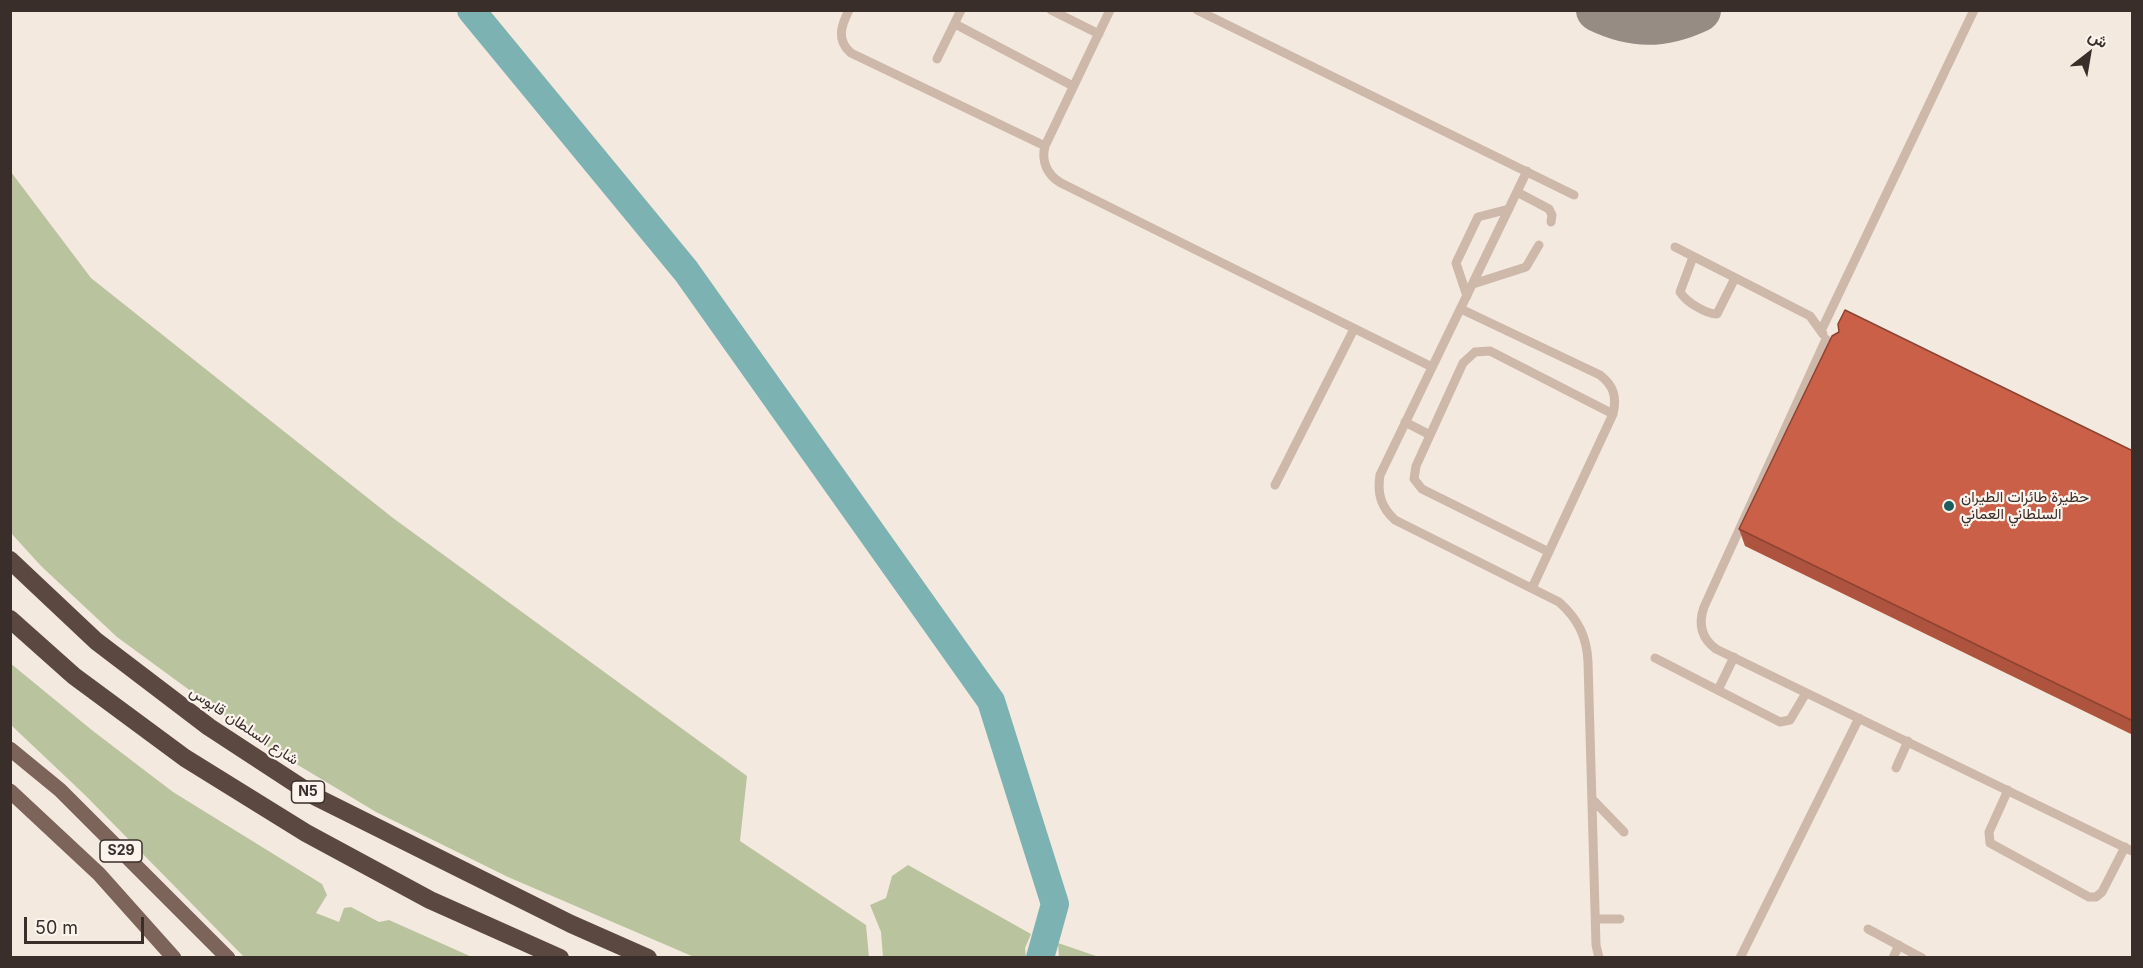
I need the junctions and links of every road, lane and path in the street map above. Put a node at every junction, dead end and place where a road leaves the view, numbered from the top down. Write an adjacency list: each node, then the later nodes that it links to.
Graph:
1 (849, 10): 11 (lane)
2 (961, 10): 7 (lane)
3 (1051, 10): 8 (lane)
4 (1110, 10): 8 (lane)
5 (1197, 10): 12 (lane)
6 (1974, 10): 25 (lane)
7 (955, 24): 9 (lane); 10 (lane)
8 (1099, 34): 10 (lane)
9 (937, 59)
10 (1073, 86): 11 (lane)
11 (1045, 146): 24 (lane)
12 (1527, 171): 13 (lane); 14 (lane)
13 (1517, 192): 15 (lane); 16 (lane)
14 (1575, 195)
15 (1509, 209): 21 (lane); 22 (lane)
16 (1551, 222)
17 (1539, 245): 21 (lane)
18 (1675, 247): 19 (lane)
19 (1693, 257): 20 (lane); 20 (lane)
20 (1735, 278): 25 (lane)
21 (1473, 284): 22 (lane)
22 (1467, 296): 23 (lane)
23 (1461, 309): 26 (lane); 27 (lane)
24 (1354, 328): 26 (lane); 30 (lane)
25 (1827, 338): 35 (lane)
26 (1432, 367): 28 (lane)
27 (1613, 414): 29 (lane); 31 (lane)
28 (1406, 422): 29 (lane); 33 (lane)
29 (1430, 435): 31 (lane)
30 (1275, 485)
31 (1549, 552): 33 (lane)
32 (10, 560): 56 (highway, شارع السلطان قابوس / N5)
33 (1532, 588): 45 (lane)
34 (10, 619): 55 (highway, N5)
35 (1734, 657): 37 (lane); 38 (lane)
36 (1655, 658): 37 (lane)
37 (1718, 690): 38 (lane)
38 (1806, 693): 39 (lane)
39 (1859, 718): 40 (lane); 57 (lane)
40 (1908, 741): 42 (lane); 43 (lane)
41 (10, 749): 54 (main road, S29)
42 (1896, 768)
43 (2008, 790): 47 (lane); 47 (lane)
44 (10, 791): 53 (main road, S29)
45 (1592, 799): 46 (lane); 48 (lane)
46 (1624, 832)
47 (2129, 849)
48 (1596, 919): 49 (lane); 52 (lane)
49 (1620, 919)
50 (1868, 929): 51 (lane)
51 (1899, 945): 58 (lane); 59 (lane)
52 (1597, 956)
53 (174, 957)
54 (228, 957)
55 (560, 957)
56 (648, 957)
57 (1740, 957)
58 (1893, 957)
59 (1922, 957)

